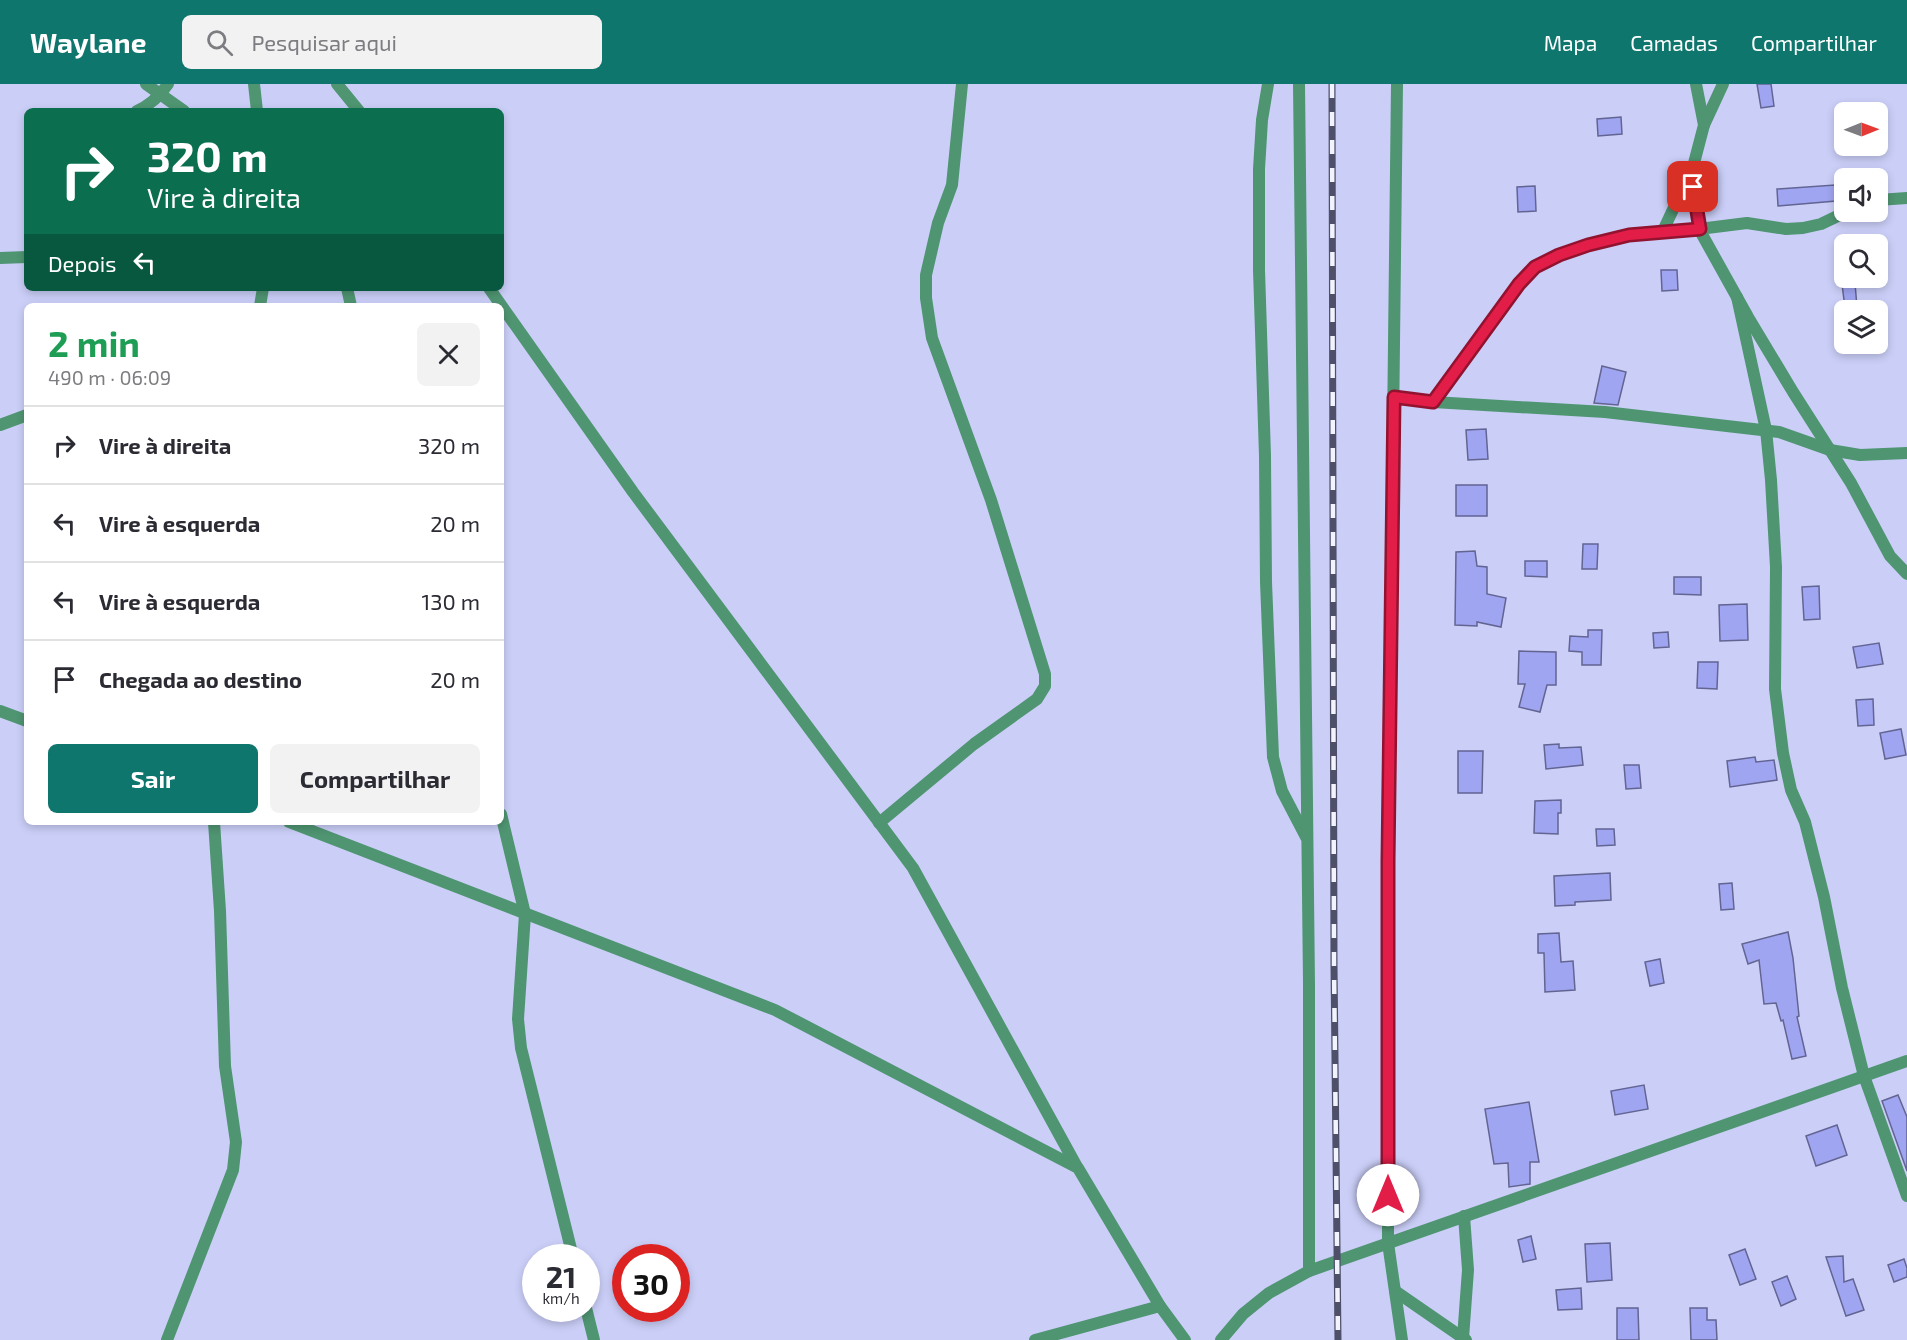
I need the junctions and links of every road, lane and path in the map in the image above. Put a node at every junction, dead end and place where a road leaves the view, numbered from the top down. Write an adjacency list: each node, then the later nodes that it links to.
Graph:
1 (146, 84): 11 (street)
2 (254, 84): 15 (street)
3 (337, 84): 12 (street)
4 (342, 84): 12 (street)
5 (962, 84): 38 (street)
6 (1268, 84): 42 (street)
7 (1299, 84): 42 (street)
8 (1397, 84): 28 (street)
9 (1696, 84): 17 (street)
10 (1723, 84): 17 (street)
11 (165, 89): 13 (street); 14 (street)
12 (350, 99): 16 (street)
13 (144, 108)
14 (181, 108)
15 (257, 108)
16 (357, 108)
17 (1704, 124): 18 (street)
18 (1693, 167): 22 (street); 23 (street)
19 (1907, 198): 20 (street)
20 (1888, 199)
21 (1834, 218): 22 (street)
22 (1700, 229): 23 (street); 26 (street)
23 (1662, 233): 29 (street)
24 (24, 257): 25 (street)
25 (0, 258)
26 (1737, 297): 32 (street); 33 (street)
27 (504, 309): 38 (street)
28 (1394, 397): 29 (street); 49 (street)
29 (1433, 402): 32 (street)
30 (24, 416): 31 (street)
31 (0, 425)
32 (1766, 430): 33 (street); 45 (street)
33 (1830, 450): 34 (street); 35 (street)
34 (1907, 453)
35 (1907, 574)
36 (0, 711): 37 (street)
37 (24, 721)
38 (879, 823): 46 (street)
39 (214, 825): 56 (street)
40 (298, 825): 43 (street)
41 (504, 825): 43 (street)
42 (1307, 838): 51 (street)
43 (525, 914): 46 (street); 50 (street)
44 (1907, 1061): 45 (street)
45 (1864, 1077): 47 (street); 48 (street)
46 (1078, 1168): 53 (street)
47 (1907, 1196)
48 (1464, 1216): 49 (street); 55 (street)
49 (1388, 1243): 51 (street); 52 (street)
50 (570, 1244)
51 (1309, 1271): 60 (street)
52 (1395, 1291): 55 (street); 61 (street)
53 (1160, 1306): 58 (street); 59 (street)
54 (590, 1322): 57 (street)
55 (1464, 1339)
56 (167, 1340)
57 (594, 1340)
58 (1035, 1340)
59 (1185, 1340)
60 (1221, 1340)
61 (1402, 1340)

